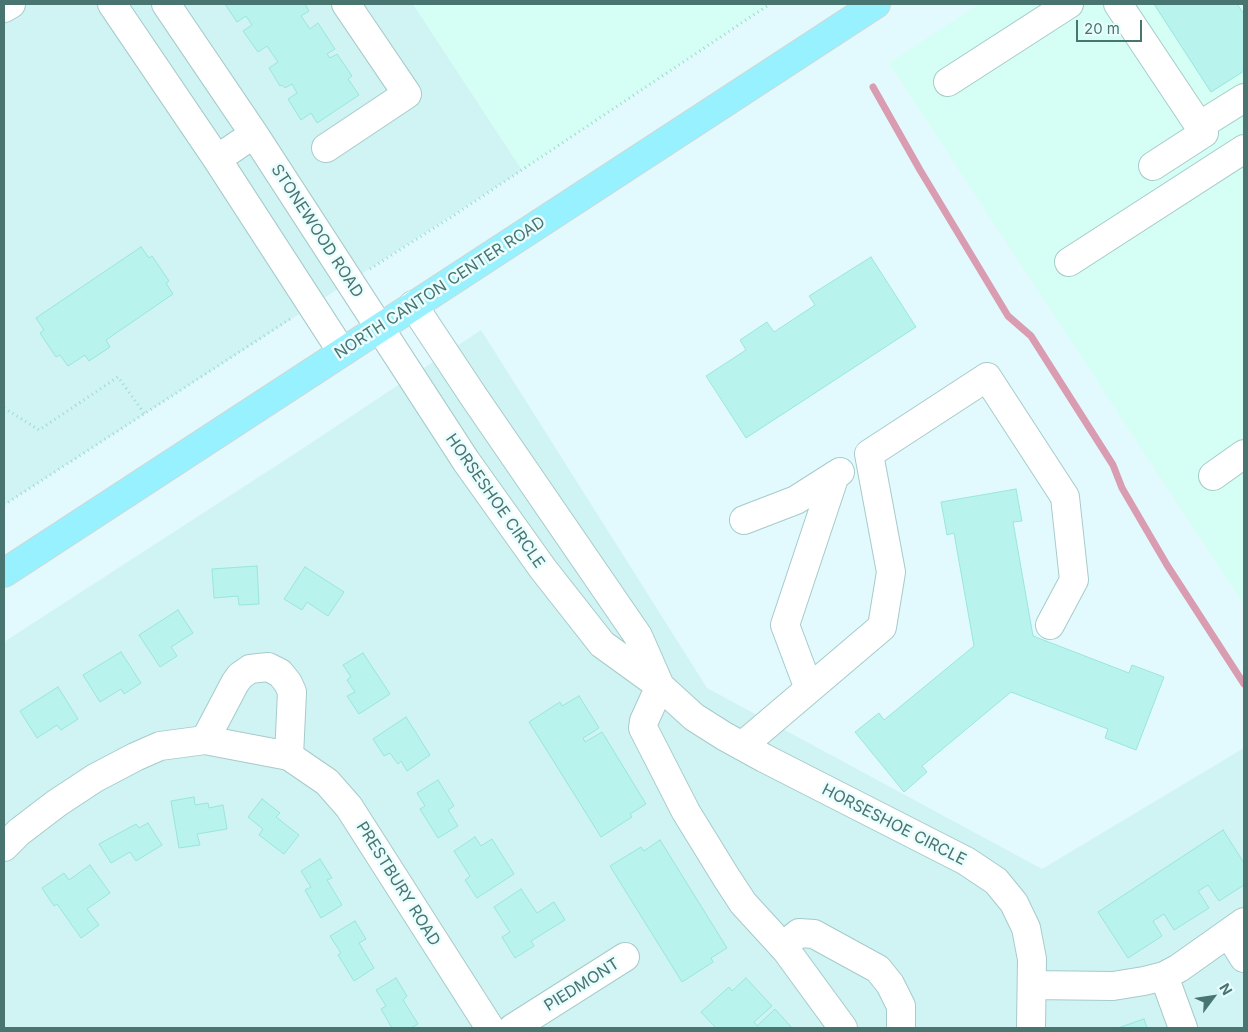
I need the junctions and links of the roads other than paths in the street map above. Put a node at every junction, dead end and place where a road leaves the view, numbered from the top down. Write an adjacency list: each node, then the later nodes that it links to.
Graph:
1 (11, 4): 8 (street)
2 (112, 4): 15 (street)
3 (166, 4): 12 (street, STONEWOOD ROAD)
4 (346, 4): 13 (street)
5 (876, 4): 18 (main road, NORTH CANTON CENTER ROAD)
6 (1069, 4): 9 (street)
7 (1118, 4): 11 (street)
8 (4, 8)
9 (948, 82)
10 (1244, 98): 11 (street)
11 (1199, 126): 16 (street)
12 (254, 134): 15 (street); 19 (street, STONEWOOD ROAD)
13 (326, 148)
14 (1244, 149): 17 (street)
15 (217, 159): 20 (street)
16 (1153, 166)
17 (1069, 262)
18 (413, 305): 19 (main road, NORTH CANTON CENTER ROAD); 21 (street, HORSESHOE CIRCLE)
19 (380, 327): 20 (main road, NORTH CANTON CENTER ROAD); 22 (street, HORSESHOE CIRCLE)
20 (342, 352): 29 (main road, NORTH CANTON CENTER ROAD)
21 (474, 397): 22 (street, HORSESHOE CIRCLE); 28 (street, HORSESHOE CIRCLE)
22 (439, 421): 30 (street, HORSESHOE CIRCLE)
23 (869, 454): 25 (street); 31 (street); 33 (street)
24 (1244, 454): 26 (street)
25 (835, 475): 27 (street); 33 (street)
26 (1213, 476)
27 (744, 520)
28 (584, 559): 30 (street, HORSESHOE CIRCLE); 32 (street, HORSESHOE CIRCLE)
29 (4, 573)
30 (552, 581): 32 (street, HORSESHOE CIRCLE)
31 (1050, 625)
32 (660, 686): 35 (street, HORSESHOE CIRCLE); 39 (street)
33 (809, 689): 35 (street)
34 (205, 740): 36 (street, PRESTBURY ROAD); 36 (street); 37 (street, PRESTBURY ROAD)
35 (742, 746): 43 (street, HORSESHOE CIRCLE)
36 (288, 756): 44 (street, PRESTBURY ROAD)
37 (4, 847)
38 (1237, 928): 41 (street); 42 (street)
39 (783, 946): 46 (street); 47 (street)
40 (625, 957): 45 (street, PIEDMONT)
41 (1244, 958)
42 (1164, 976): 43 (street); 49 (street)
43 (1032, 985): 48 (street, HORSESHOE CIRCLE)
44 (490, 1028)
45 (513, 1028)
46 (843, 1028)
47 (901, 1028)
48 (1031, 1028)
49 (1183, 1028)

